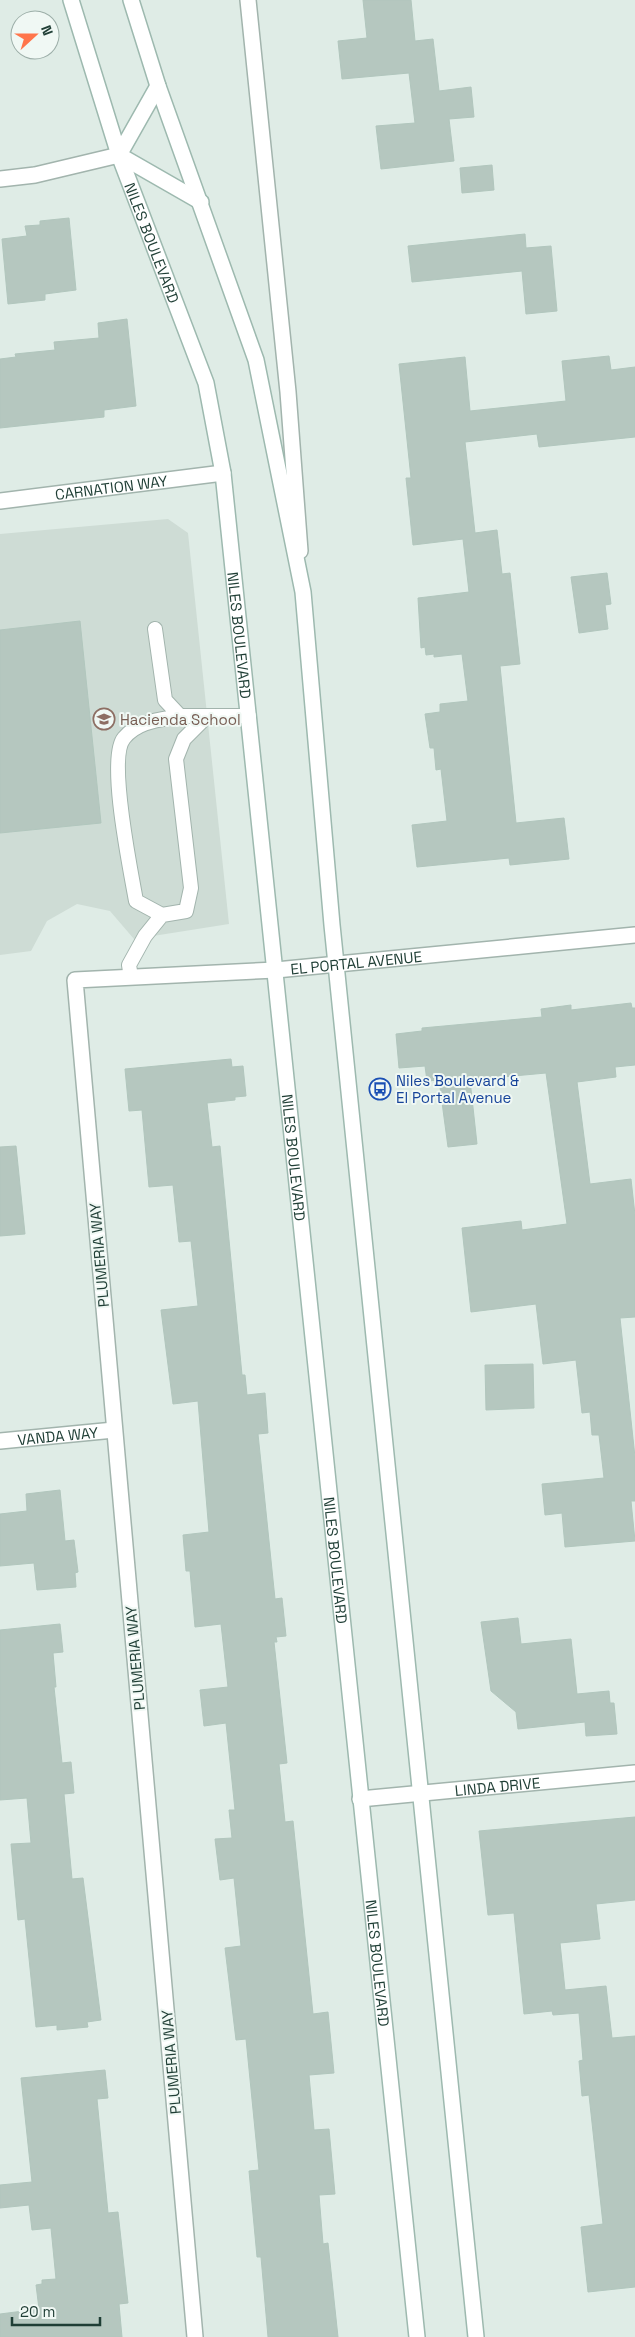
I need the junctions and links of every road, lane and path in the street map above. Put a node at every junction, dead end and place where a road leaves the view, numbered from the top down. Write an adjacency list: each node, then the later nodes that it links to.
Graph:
1 (71, 0): 5 (main road, NILES BOULEVARD)
2 (131, 0): 4 (main road)
3 (248, 0): 10 (main road)
4 (158, 86): 5 (main road); 7 (main road)
5 (120, 155): 6 (main road); 7 (main road); 8 (main road, NILES BOULEVARD)
6 (0, 179)
7 (201, 202): 10 (main road)
8 (223, 473): 9 (main road, CARNATION WAY); 14 (main road, NILES BOULEVARD)
9 (0, 501)
10 (303, 592): 17 (main road)
11 (155, 629): 12 (lane)
12 (180, 716): 13 (lane); 15 (lane)
13 (207, 716): 14 (lane); 15 (lane)
14 (249, 716): 18 (main road, NILES BOULEVARD)
15 (162, 915): 19 (lane)
16 (635, 935): 17 (main road, EL PORTAL AVENUE)
17 (336, 964): 18 (main road, EL PORTAL AVENUE); 24 (main road)
18 (276, 970): 19 (main road, EL PORTAL AVENUE); 25 (main road, NILES BOULEVARD)
19 (131, 977): 20 (main road, EL PORTAL AVENUE)
20 (75, 980): 21 (main road, PLUMERIA WAY)
21 (114, 1430): 22 (main road, VANDA WAY); 26 (main road, PLUMERIA WAY)
22 (0, 1441)
23 (635, 1773): 24 (main road, LINDA DRIVE)
24 (421, 1793): 25 (main road, LINDA DRIVE); 28 (main road)
25 (360, 1798): 27 (main road, NILES BOULEVARD)
26 (195, 2337)
27 (417, 2337)
28 (476, 2337)

